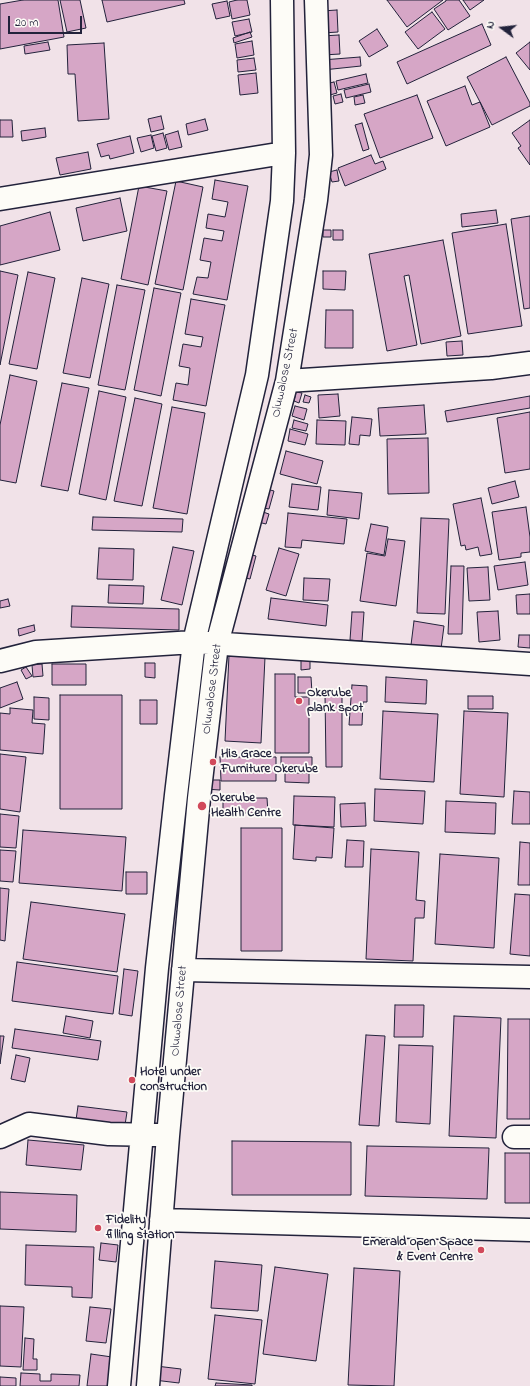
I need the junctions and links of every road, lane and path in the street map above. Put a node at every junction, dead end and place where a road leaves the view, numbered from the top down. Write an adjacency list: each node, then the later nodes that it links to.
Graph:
1 (282, 0): 3 (street, Oluwalose Street)
2 (316, 0): 6 (street, Oluwalose Street)
3 (284, 153): 4 (street); 7 (street, Oluwalose Street)
4 (0, 199)
5 (530, 363): 6 (street)
6 (287, 381): 8 (street, Oluwalose Street)
7 (194, 642): 8 (street); 9 (street); 13 (street, Oluwalose Street)
8 (217, 644): 10 (street); 11 (street, Oluwalose Street)
9 (0, 661)
10 (530, 664)
11 (183, 970): 12 (street); 14 (street, Oluwalose Street)
12 (530, 977)
13 (142, 1134): 14 (street); 15 (street); 18 (street, Oluwalose Street)
14 (168, 1136): 16 (street, Oluwalose Street)
15 (0, 1137)
16 (161, 1220): 17 (street); 19 (street, Oluwalose Street)
17 (530, 1230)
18 (119, 1386)
19 (148, 1386)

